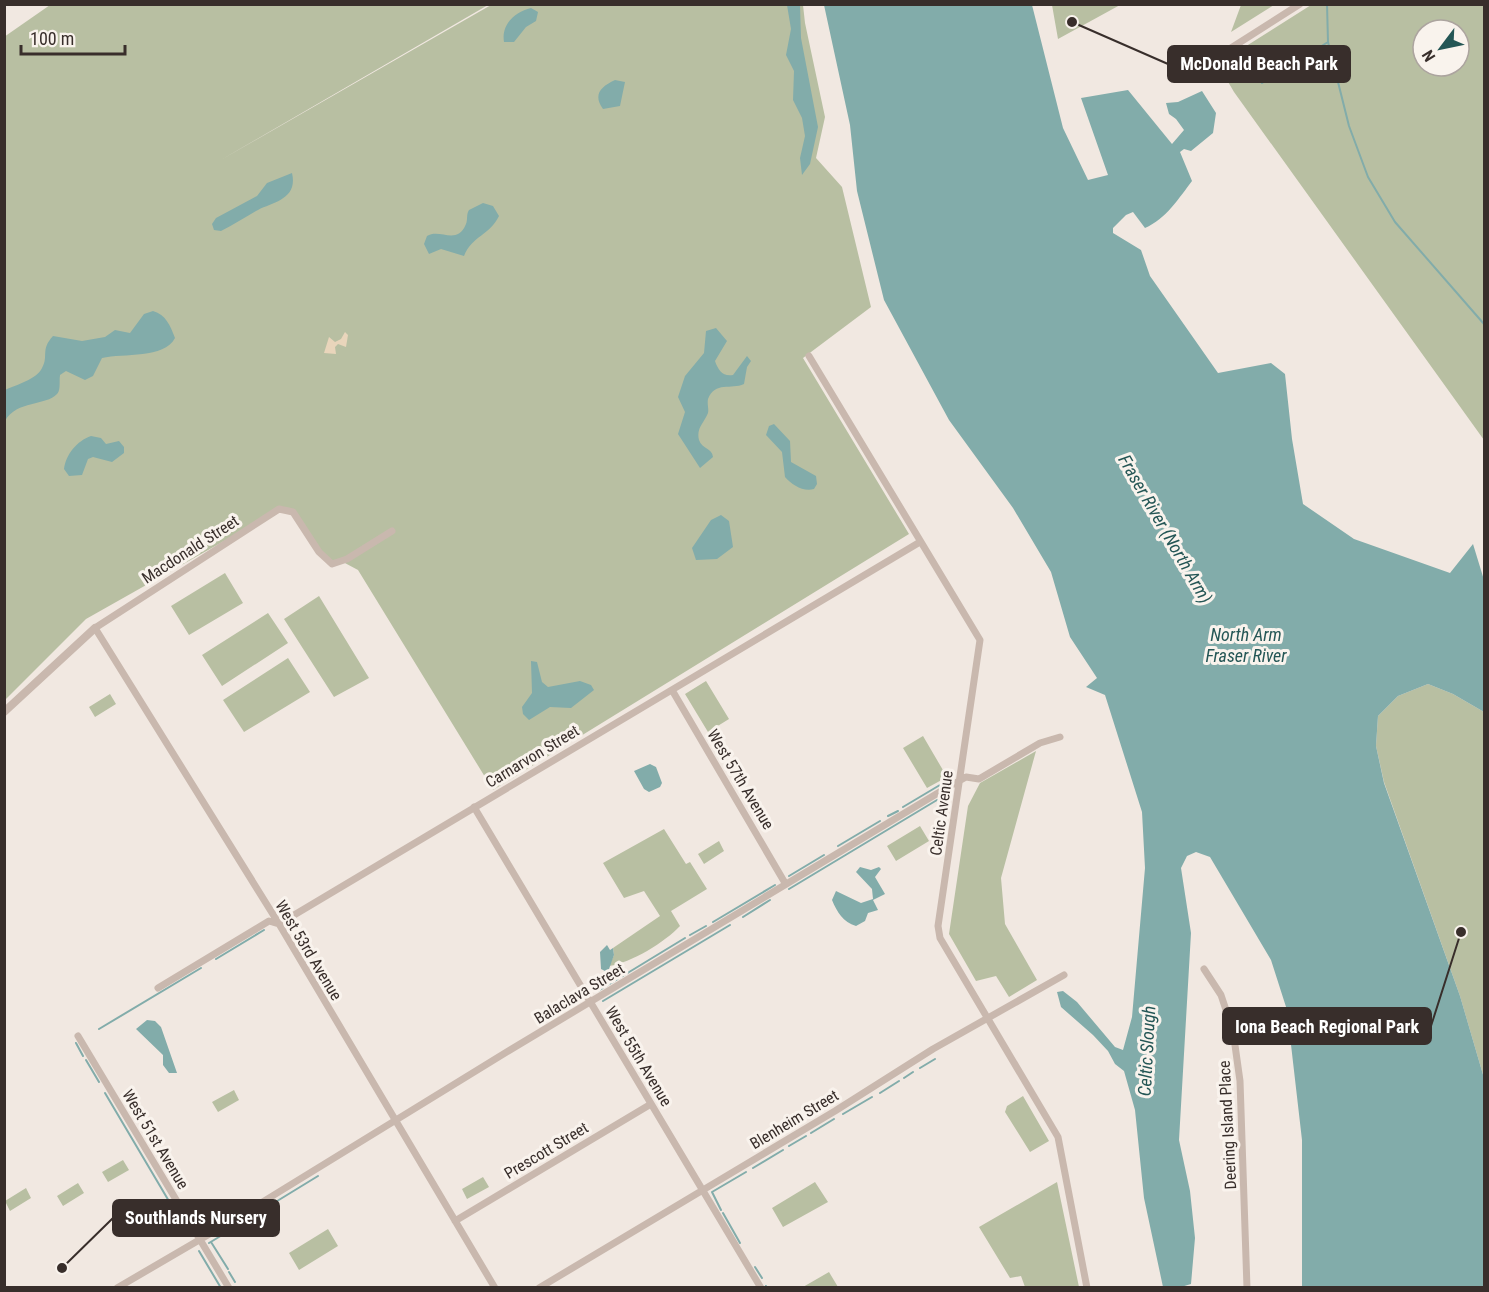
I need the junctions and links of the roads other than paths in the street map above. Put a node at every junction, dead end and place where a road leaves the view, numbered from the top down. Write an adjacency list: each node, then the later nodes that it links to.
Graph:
1 (1300, 4): 2 (street)
2 (1190, 70)
3 (809, 356): 5 (street, Celtic Avenue)
4 (392, 531): 6 (street, Macdonald Street)
5 (920, 542): 7 (street, Carnarvon Street); 10 (street, Celtic Avenue)
6 (95, 628): 8 (street, Macdonald Street); 13 (street, West 53rd Avenue)
7 (672, 690): 11 (street, Carnarvon Street); 12 (street, West 57th Avenue)
8 (4, 712)
9 (1060, 737): 10 (street, Balaclava Street)
10 (959, 781): 12 (street, Balaclava Street); 18 (street, Celtic Avenue)
11 (474, 807): 13 (street, Carnarvon Street); 17 (street, West 55th Avenue)
12 (785, 883): 17 (street, Balaclava Street)
13 (279, 924): 16 (street, Carnarvon Street); 21 (street, West 53rd Avenue)
14 (1204, 969): 31 (street, Deering Island Place)
15 (1064, 975): 18 (street, Blenheim Street)
16 (158, 988)
17 (591, 1002): 20 (street, West 55th Avenue); 21 (street, Balaclava Street)
18 (987, 1017): 22 (street, Blenheim Street); 30 (street, Celtic Avenue)
19 (78, 1036): 24 (street, West 51st Avenue)
20 (651, 1104): 22 (street, West 55th Avenue); 23 (street, Prescott Street)
21 (395, 1122): 23 (street, West 53rd Avenue); 24 (street, Balaclava Street)
22 (703, 1189): 28 (street, Blenheim Street); 29 (street, West 55th Avenue)
23 (455, 1221): 27 (street, West 53rd Avenue)
24 (200, 1239): 25 (street, Balaclava Street); 26 (street, West 51st Avenue)
25 (117, 1287)
26 (229, 1287)
27 (495, 1287)
28 (539, 1287)
29 (761, 1287)
30 (1087, 1287)
31 (1247, 1287)

